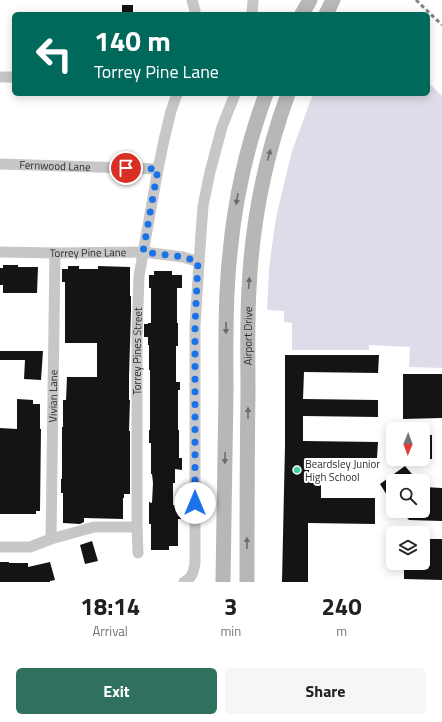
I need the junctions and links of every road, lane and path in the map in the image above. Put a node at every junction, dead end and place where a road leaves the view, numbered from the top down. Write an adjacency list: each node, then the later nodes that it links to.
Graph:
1 (192, 0): 5 (street)
2 (253, 0): 6 (street)
3 (310, 0): 7 (main road)
4 (333, 0): 8 (main road)
5 (195, 12)
6 (252, 12)
7 (303, 12)
8 (327, 12)
9 (0, 77): 10 (street)
10 (12, 77)
11 (176, 96): 16 (street, Torrey Pines Street)
12 (234, 96): 20 (street)
13 (265, 96): 26 (main road, Airport Drive, one-way to 26)
14 (287, 96): 27 (main road, Airport Drive, one-way to 14)
15 (0, 164): 16 (street, Fernwood Lane)
16 (158, 169): 18 (street, Torrey Pines Street)
17 (0, 252): 19 (street, Torrey Pine Lane)
18 (143, 252): 19 (street, Torrey Pine Lane); 20 (street, Torrey Pine Lane); 21 (street, Torrey Pines Street)
19 (55, 253): 22 (street, Vivian Lane)
20 (198, 262): 25 (street)
21 (137, 527): 22 (street); 24 (street, Torrey Pines Street)
22 (51, 539): 23 (street)
23 (0, 547)
24 (138, 553)
25 (184, 582)
26 (223, 582)
27 (247, 582)

